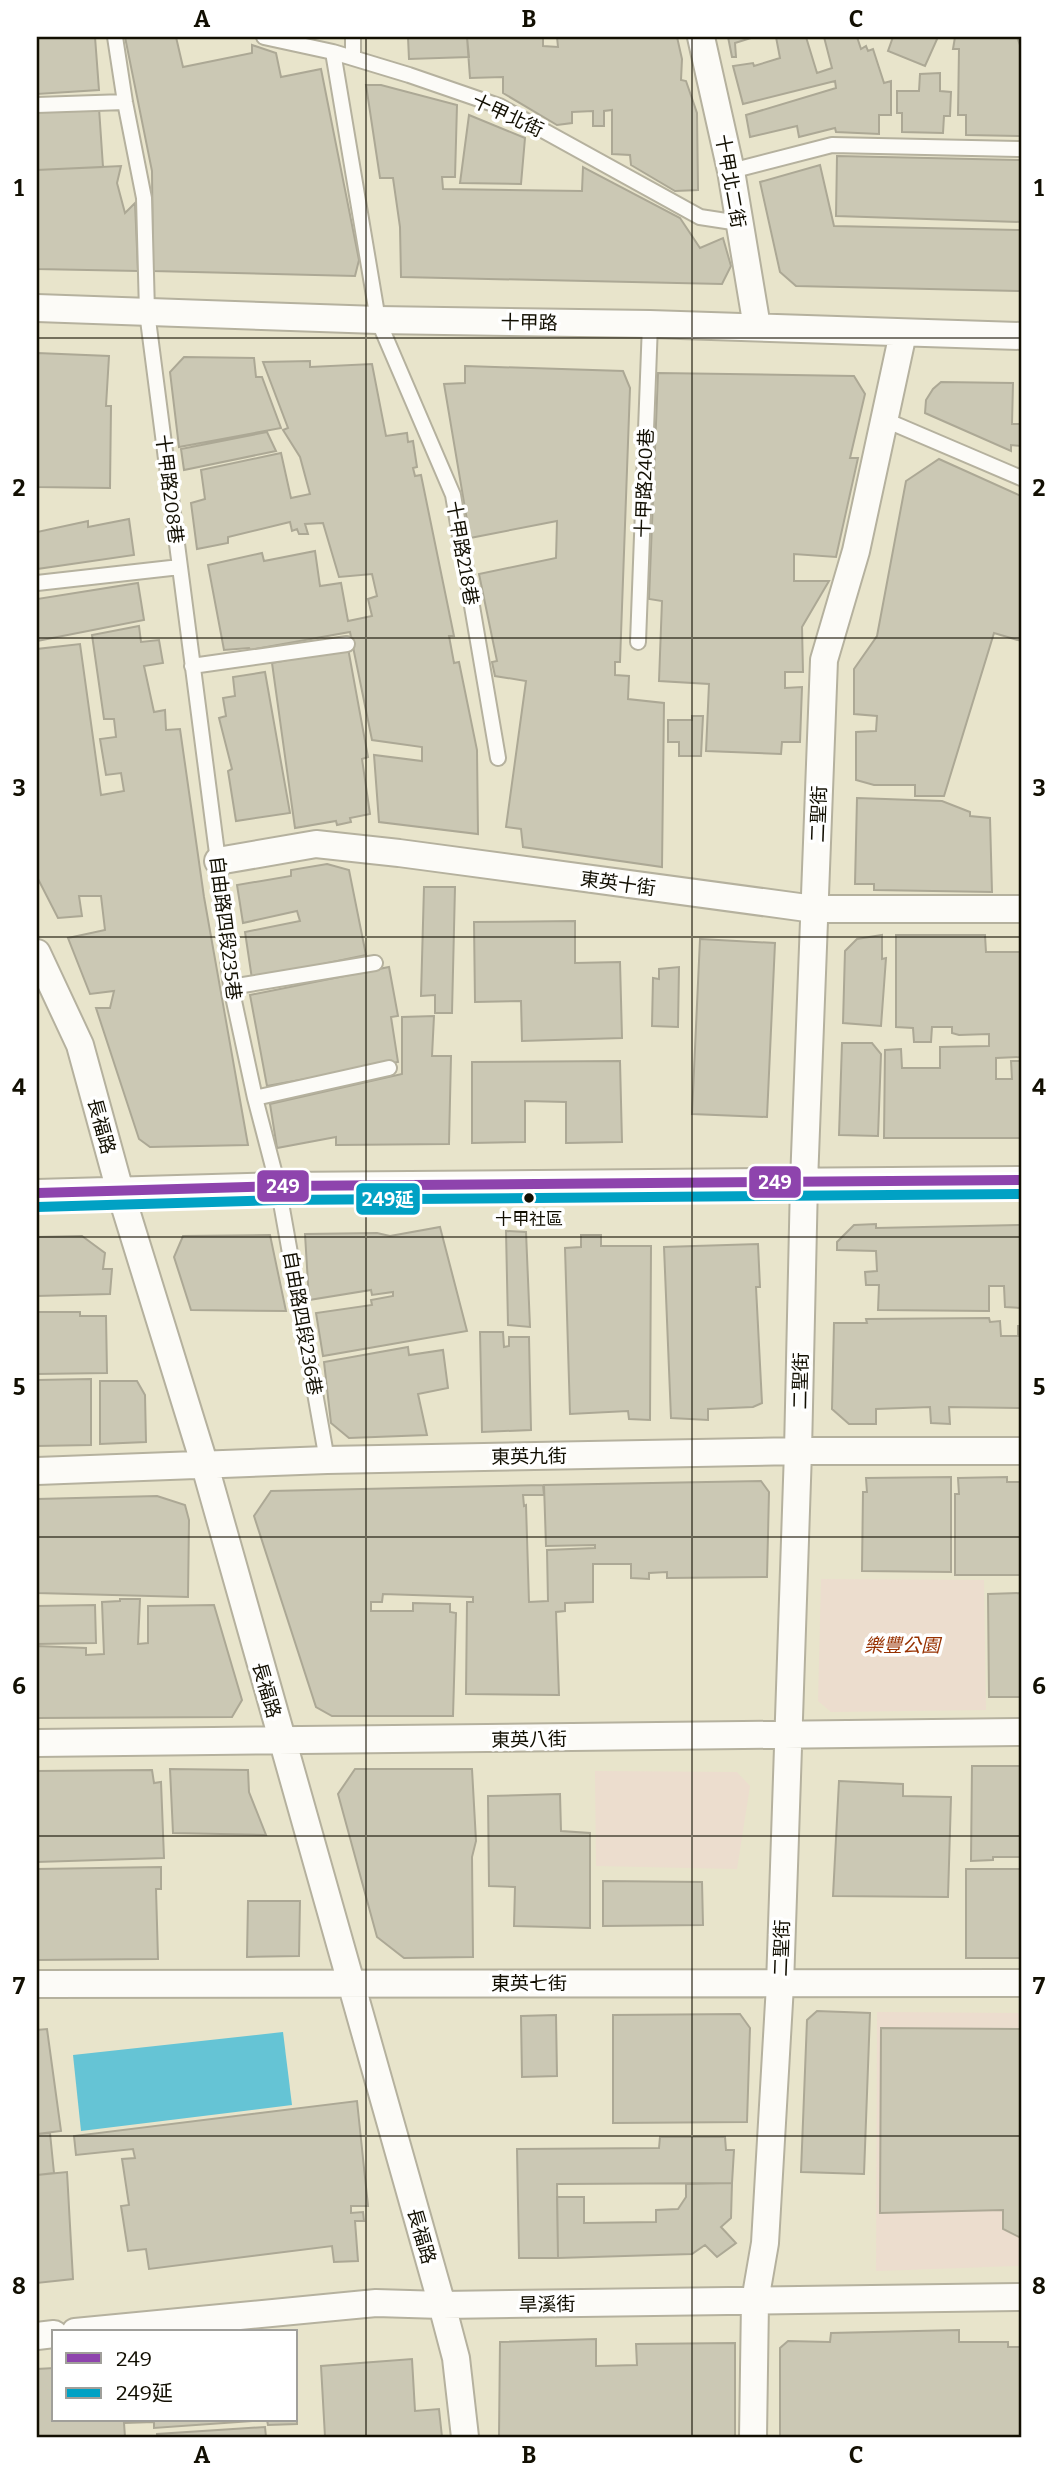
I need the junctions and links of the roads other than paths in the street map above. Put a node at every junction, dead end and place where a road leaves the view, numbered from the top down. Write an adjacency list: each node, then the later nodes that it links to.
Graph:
1 (115, 37): 7 (lane, 十甲路208巷)
2 (264, 37): 5 (lane, 十甲北街)
3 (353, 37): 6 (lane)
4 (701, 37): 10 (street, 十甲北二街)
5 (333, 52): 6 (lane, 十甲北街); 14 (lane, 十甲路218巷)
6 (354, 58): 11 (lane, 十甲北街)
7 (125, 102): 8 (lane); 13 (lane, 十甲路208巷)
8 (37, 105)
9 (1021, 149): 10 (lane)
10 (731, 171): 11 (street, 十甲北二街)
11 (739, 223): 16 (street, 十甲北二街)
12 (37, 308): 13 (street, 十甲路)
13 (147, 312): 14 (street, 十甲路); 21 (lane, 十甲路208巷)
14 (378, 320): 15 (street, 十甲路); 26 (lane, 十甲路218巷)
15 (650, 324): 16 (street, 十甲路); 23 (lane, 十甲路240巷)
16 (757, 327): 17 (street, 十甲路)
17 (903, 333): 18 (street, 十甲路); 19 (street, 二聖街)
18 (1021, 336)
19 (883, 419): 20 (lane); 28 (street, 二聖街)
20 (1021, 478)
21 (180, 567): 22 (lane); 25 (lane, 十甲路208巷)
22 (37, 583)
23 (638, 642)
24 (347, 644): 25 (lane)
25 (192, 666): 27 (lane, 自由路四段235巷)
26 (498, 758)
27 (218, 861): 28 (street, 東英十街); 32 (lane, 自由路四段235巷)
28 (814, 909): 29 (street, 東英十街); 36 (street, 二聖街)
29 (1021, 909)
30 (37, 953): 38 (street, 長福路)
31 (375, 963): 32 (lane)
32 (231, 987): 34 (lane, 自由路四段235巷)
33 (389, 1068): 34 (lane)
34 (255, 1098): 37 (lane, 自由路四段235巷)
35 (1021, 1180): 36 (street)
36 (804, 1182): 37 (street); 40 (street, 二聖街)
37 (278, 1186): 38 (street); 42 (lane, 自由路四段236巷)
38 (120, 1191): 39 (street); 43 (street, 長福路)
39 (37, 1193)
40 (798, 1451): 41 (street, 東英九街); 42 (street, 東英九街); 46 (street, 二聖街)
41 (1021, 1451)
42 (327, 1460): 43 (street, 東英九街)
43 (205, 1465): 44 (street, 東英九街); 47 (street, 長福路)
44 (37, 1471)
45 (1021, 1732): 46 (street, 東英八街)
46 (787, 1736): 47 (street, 東英八街); 52 (street, 二聖街)
47 (282, 1741): 48 (street, 東英八街); 49 (street, 長福路)
48 (37, 1743)
49 (351, 1983): 51 (street, 東英七街); 52 (street, 東英七街); 55 (street, 長福路)
50 (1021, 1983): 52 (street, 東英七街)
51 (37, 1984)
52 (780, 1984): 54 (street, 二聖街)
53 (1021, 2297): 54 (street, 旱溪街)
54 (755, 2301): 55 (street, 旱溪街); 58 (street, 二聖街)
55 (442, 2305): 56 (street, 旱溪街); 57 (street, 長福路)
56 (96, 2330)
57 (465, 2437)
58 (753, 2437)

